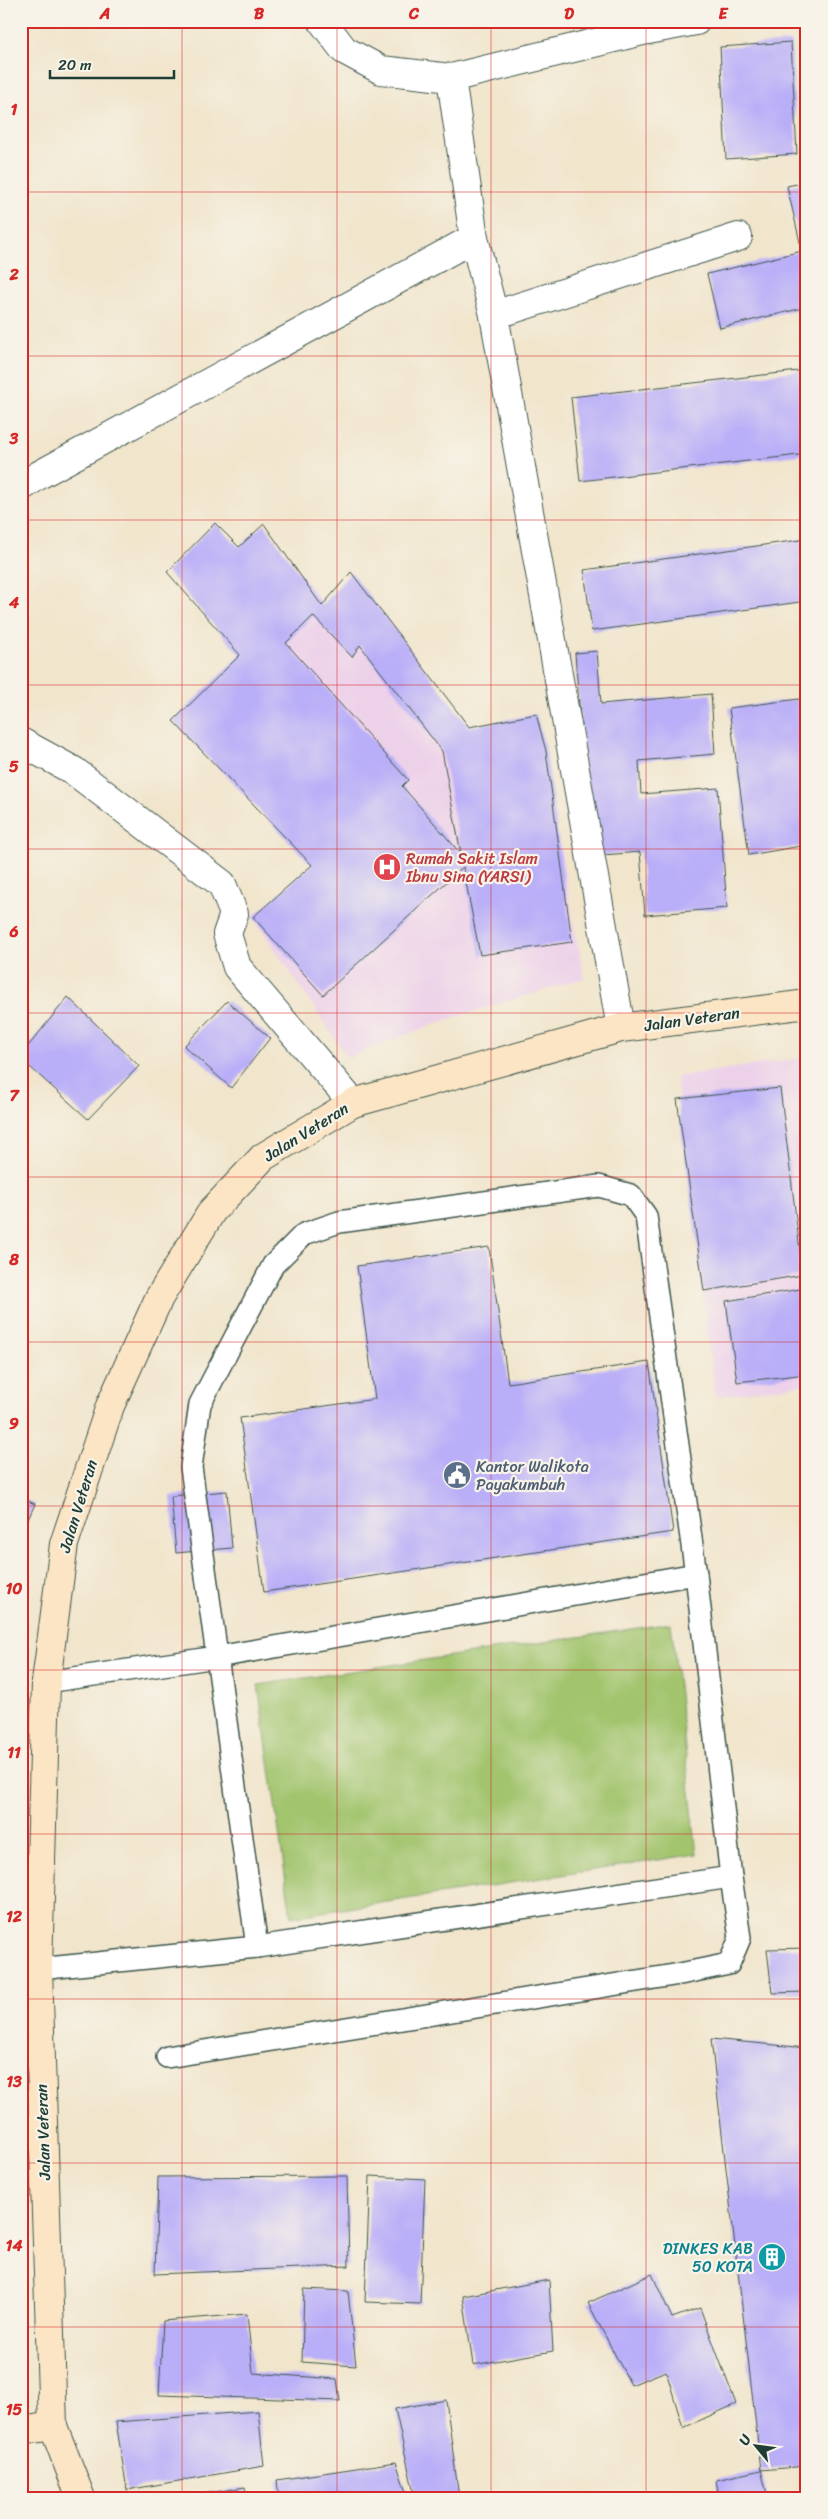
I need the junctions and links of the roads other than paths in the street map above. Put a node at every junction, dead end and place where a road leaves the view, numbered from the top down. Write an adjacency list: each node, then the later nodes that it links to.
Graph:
1 (322, 21): 3 (street)
2 (696, 21): 3 (street)
3 (451, 78): 5 (street)
4 (738, 237): 6 (street)
5 (474, 238): 6 (street); 7 (street)
6 (494, 315): 10 (street)
7 (21, 487)
8 (21, 742): 11 (street)
9 (807, 1004): 10 (main road, Jalan Veteran)
10 (621, 1028): 11 (main road, Jalan Veteran)
11 (353, 1103): 14 (main road, Jalan Veteran)
12 (696, 1574): 13 (lane); 13 (lane); 15 (lane)
13 (217, 1657): 14 (lane); 16 (lane)
14 (46, 1682): 17 (main road, Jalan Veteran)
15 (731, 1877): 16 (lane); 18 (lane)
16 (257, 1947): 17 (lane)
17 (38, 1969): 19 (main road, Jalan Veteran)
18 (167, 2057)
19 (53, 2426): 20 (main road); 21 (main road, Jalan Veteran)
20 (21, 2431)
21 (81, 2498)

